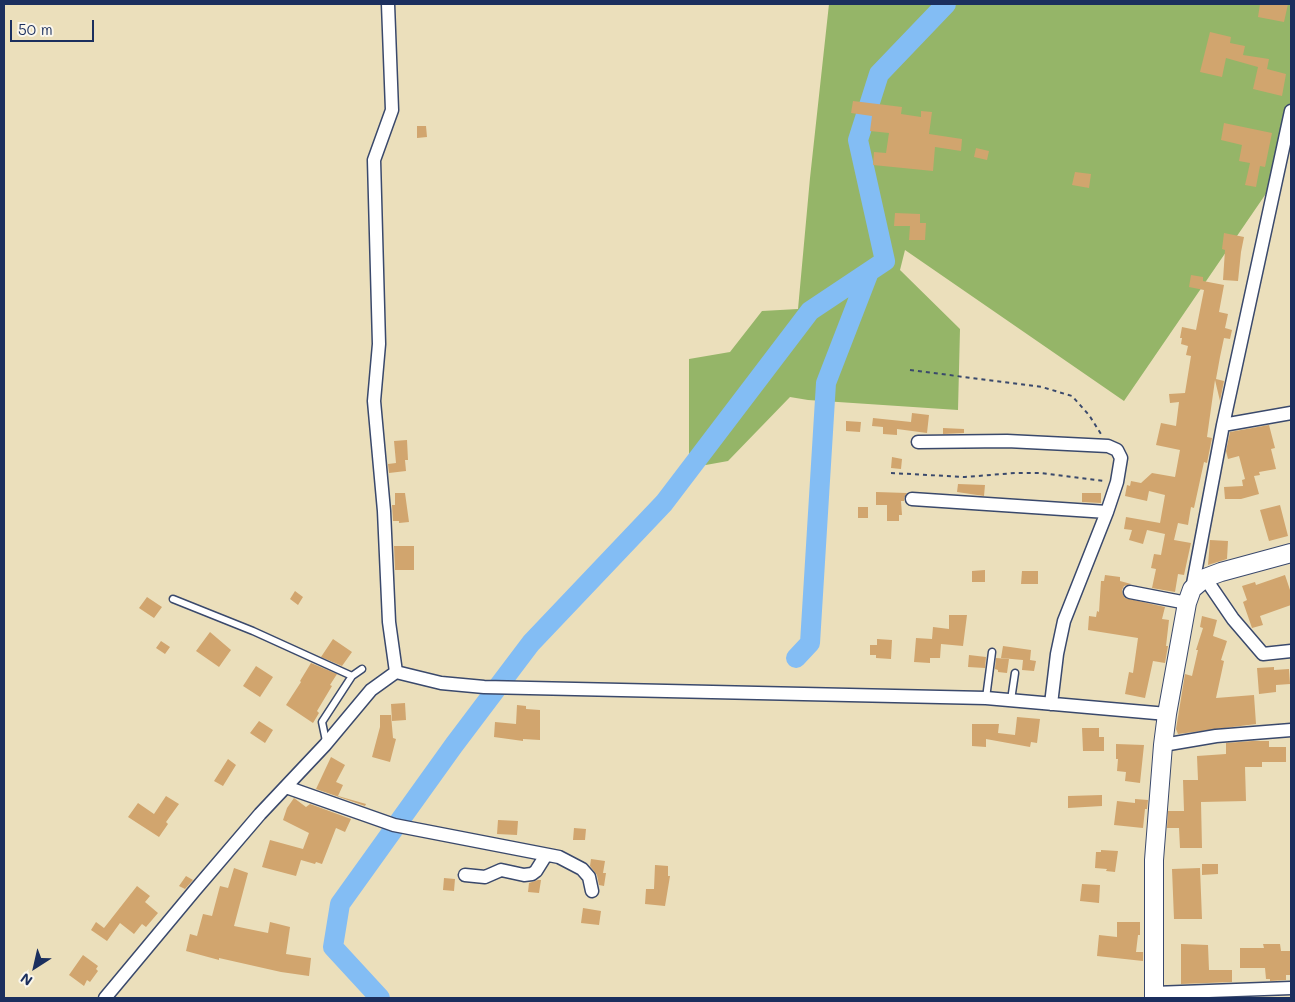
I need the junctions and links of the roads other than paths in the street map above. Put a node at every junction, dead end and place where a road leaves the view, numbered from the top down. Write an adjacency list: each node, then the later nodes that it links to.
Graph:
1 (388, 4): 15 (street)
2 (1291, 111): 4 (street)
3 (1291, 413): 4 (street)
4 (1223, 425): 9 (street)
5 (918, 442): 7 (street)
6 (912, 499): 7 (street)
7 (1107, 512): 20 (street)
8 (1291, 554): 9 (street)
9 (1195, 590): 10 (street); 12 (street); 21 (street)
10 (1130, 592)
11 (173, 599): 17 (lane)
12 (1291, 651)
13 (992, 652): 18 (lane)
14 (362, 670): 17 (lane)
15 (396, 672): 18 (street); 23 (street)
16 (1015, 673): 19 (lane)
17 (352, 676): 23 (lane)
18 (986, 698): 19 (street)
19 (1011, 700): 20 (street)
20 (1051, 704): 21 (street)
21 (1167, 714): 24 (street)
22 (1291, 730): 24 (street)
23 (326, 745): 25 (street)
24 (1163, 745): 30 (street)
25 (286, 787): 26 (street); 31 (street)
26 (546, 855): 27 (street); 28 (street)
27 (465, 875)
28 (592, 891)
29 (1291, 988): 30 (street)
30 (1154, 996)
31 (105, 998)

